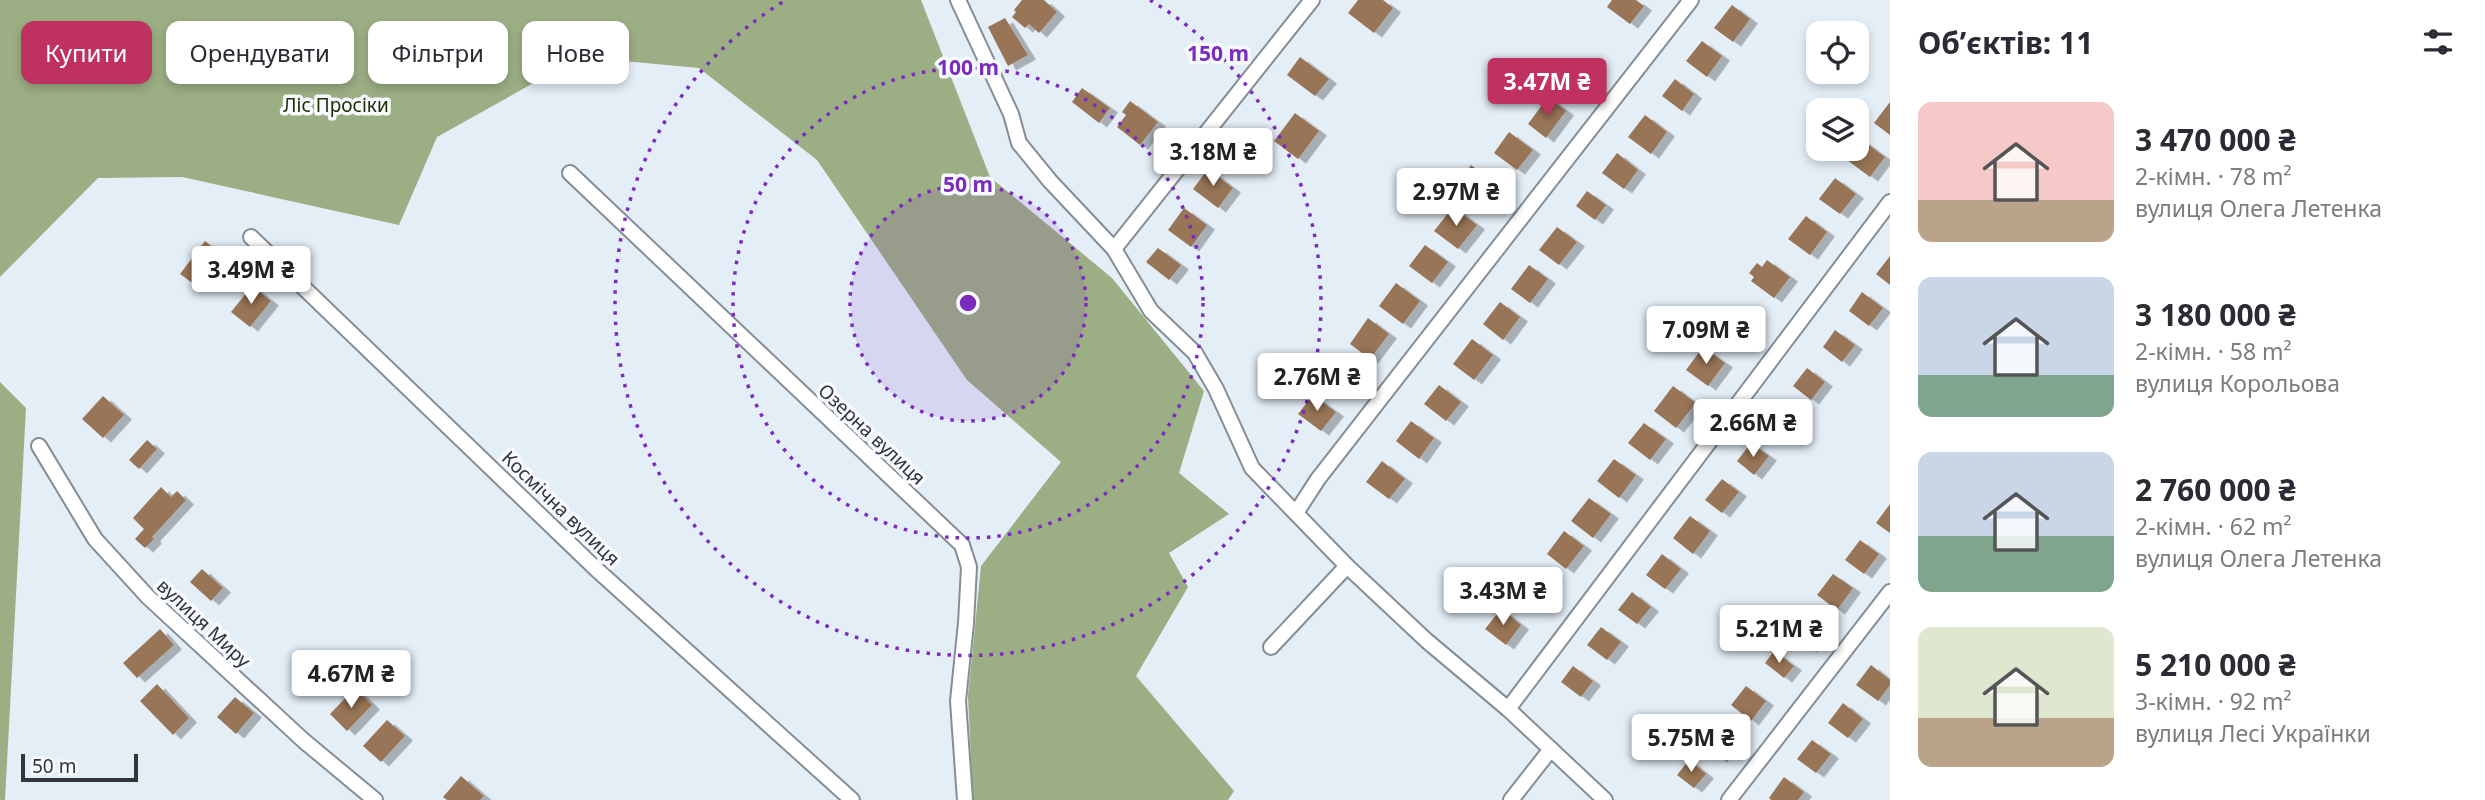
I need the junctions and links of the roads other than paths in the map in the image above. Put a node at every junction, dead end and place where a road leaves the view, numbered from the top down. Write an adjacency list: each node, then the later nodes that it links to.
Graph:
1 (958, 0): 7 (street)
2 (1312, 0): 7 (street)
3 (1691, 0): 9 (street)
4 (570, 173): 17 (street, Озерна вулиця)
5 (1890, 202): 13 (street)
6 (251, 237): 16 (street, Космічна вулиця)
7 (1114, 249): 9 (street)
8 (39, 446): 15 (street, вулиця Миру)
9 (1296, 513): 10 (street)
10 (1347, 566): 12 (street); 13 (street)
11 (1890, 592): 20 (street)
12 (1271, 647)
13 (1508, 709): 14 (street)
14 (1550, 750): 18 (street); 19 (street)
15 (375, 800)
16 (852, 800)
17 (965, 800)
18 (1511, 800)
19 (1605, 800)
20 (1729, 800)

